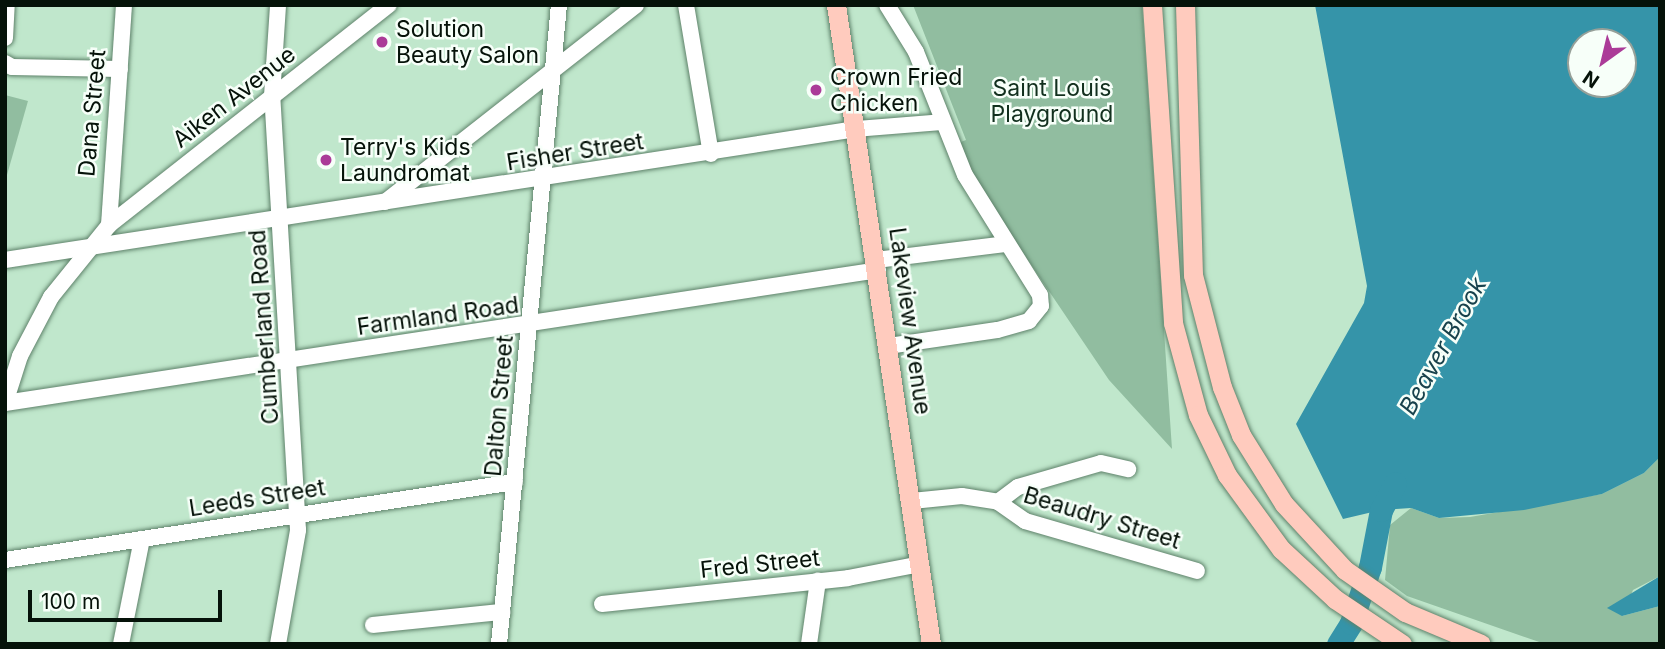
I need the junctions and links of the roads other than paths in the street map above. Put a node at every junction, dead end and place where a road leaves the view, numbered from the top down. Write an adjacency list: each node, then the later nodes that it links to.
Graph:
1 (7, 5): 12 (street)
2 (124, 5): 14 (street, Dana Street)
3 (278, 5): 16 (street, Cumberland Road)
4 (388, 5): 16 (street, Aiken Avenue)
5 (559, 5): 15 (street, Dalton Street)
6 (636, 5): 15 (street)
7 (686, 5): 19 (street)
8 (836, 5): 18 (main road, Lakeview Avenue)
9 (887, 5): 17 (street)
10 (1152, 5): 45 (main road)
11 (1185, 5): 51 (main road)
12 (5, 38)
13 (5, 63): 14 (street)
14 (120, 69): 23 (street, Dana Street)
15 (554, 70): 20 (street, Dalton Street); 21 (street)
16 (272, 96): 22 (street, Cumberland Road); 23 (street, Aiken Avenue)
17 (943, 122): 18 (street, Fisher Street); 24 (street)
18 (856, 129): 19 (street, Fisher Street); 27 (main road, Lakeview Avenue)
19 (711, 154): 20 (street, Fisher Street)
20 (544, 181): 21 (street, Fisher Street); 28 (street, Dalton Street)
21 (384, 203): 22 (street, Fisher Street)
22 (280, 218): 25 (street, Fisher Street); 30 (street, Cumberland Road)
23 (109, 225): 25 (street, Aiken Avenue)
24 (1007, 244): 27 (street, Farmland Road); 29 (street)
25 (90, 247): 26 (street); 31 (street, Aiken Avenue)
26 (5, 260)
27 (877, 265): 28 (street, Farmland Road); 29 (main road, Lakeview Avenue)
28 (530, 325): 30 (street, Farmland Road); 33 (street, Dalton Street)
29 (889, 346): 34 (main road, Lakeview Avenue)
30 (288, 361): 31 (street, Farmland Road); 36 (street, Cumberland Road)
31 (5, 403)
32 (1128, 469): 35 (street)
33 (515, 482): 36 (street, Leeds Street); 43 (street, Dalton Street)
34 (912, 501): 35 (street); 39 (main road, Lakeview Avenue)
35 (998, 502): 40 (street, Beaudry Street)
36 (297, 515): 37 (street, Leeds Street); 47 (street, Cumberland Road)
37 (142, 539): 38 (street, Leeds Street); 46 (street)
38 (5, 560)
39 (921, 564): 41 (street, Fred Street); 50 (main road, Lakeview Avenue)
40 (1197, 571)
41 (818, 581): 42 (street, Fred Street); 49 (street)
42 (602, 604)
43 (502, 612): 44 (street); 48 (street, Dalton Street)
44 (373, 625)
45 (1396, 641)
46 (121, 644)
47 (278, 644)
48 (499, 644)
49 (809, 644)
50 (931, 644)
51 (1481, 644)

